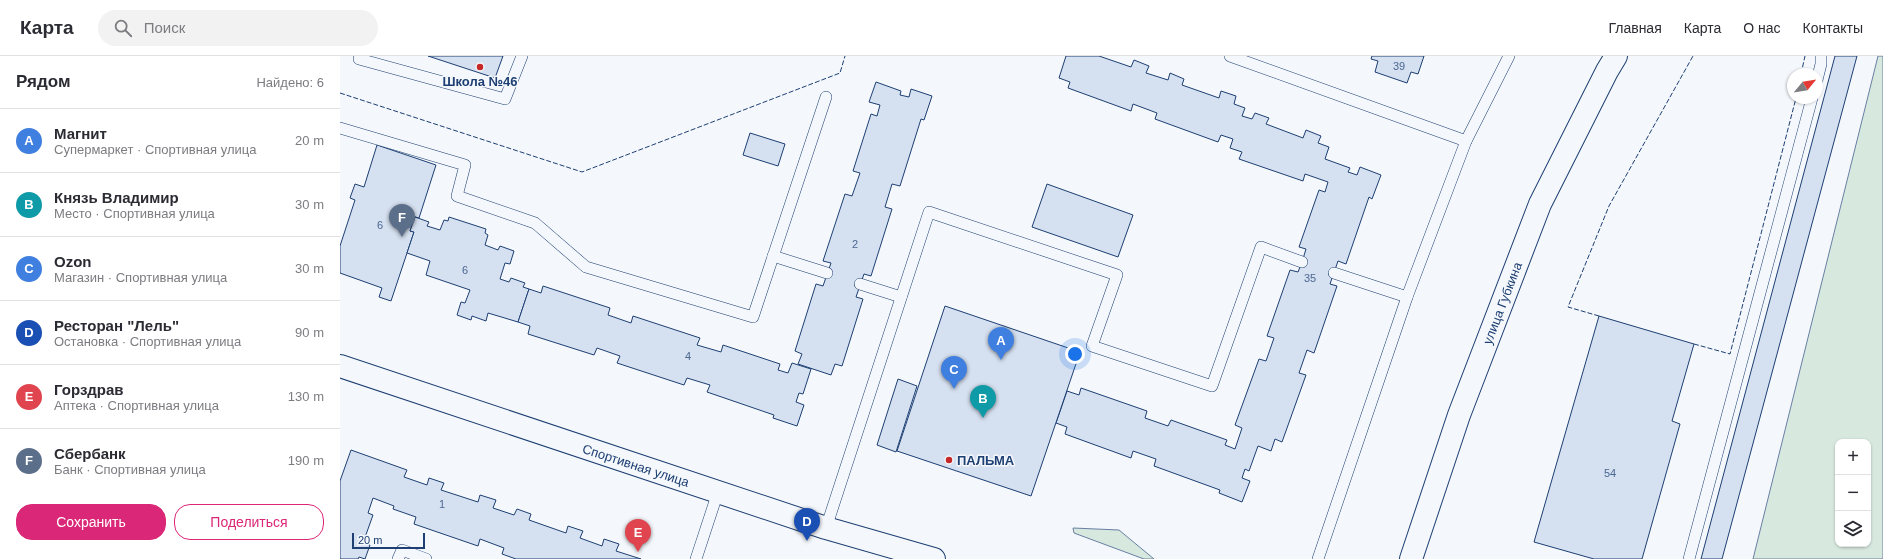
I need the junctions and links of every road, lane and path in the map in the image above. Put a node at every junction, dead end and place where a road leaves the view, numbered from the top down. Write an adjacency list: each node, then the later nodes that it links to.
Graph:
1 (360, 56): 2 (lane)
2 (522, 56)
3 (1230, 56): 11 (lane)
4 (1509, 56): 11 (lane)
5 (1616, 56): 27 (street, улица Губкина)
6 (1821, 56): 7 (lane)
7 (1820, 68)
8 (826, 97): 12 (lane)
9 (1810, 104): 28 (lane)
10 (340, 128): 12 (lane)
11 (1466, 140): 18 (lane)
12 (773, 256): 14 (lane)
13 (1302, 262): 17 (lane)
14 (827, 273)
15 (1334, 273): 18 (lane)
16 (860, 284): 17 (lane)
17 (901, 297): 21 (lane)
18 (1407, 297): 26 (lane)
19 (340, 366): 20 (street, Спортивная улица)
20 (718, 492): 21 (street, Спортивная улица); 25 (lane)
21 (826, 528): 22 (street, Спортивная улица)
22 (927, 558)
23 (398, 559): 24 (lane)
24 (426, 559)
25 (696, 559)
26 (1318, 559)
27 (1411, 559)
28 (1689, 559)

